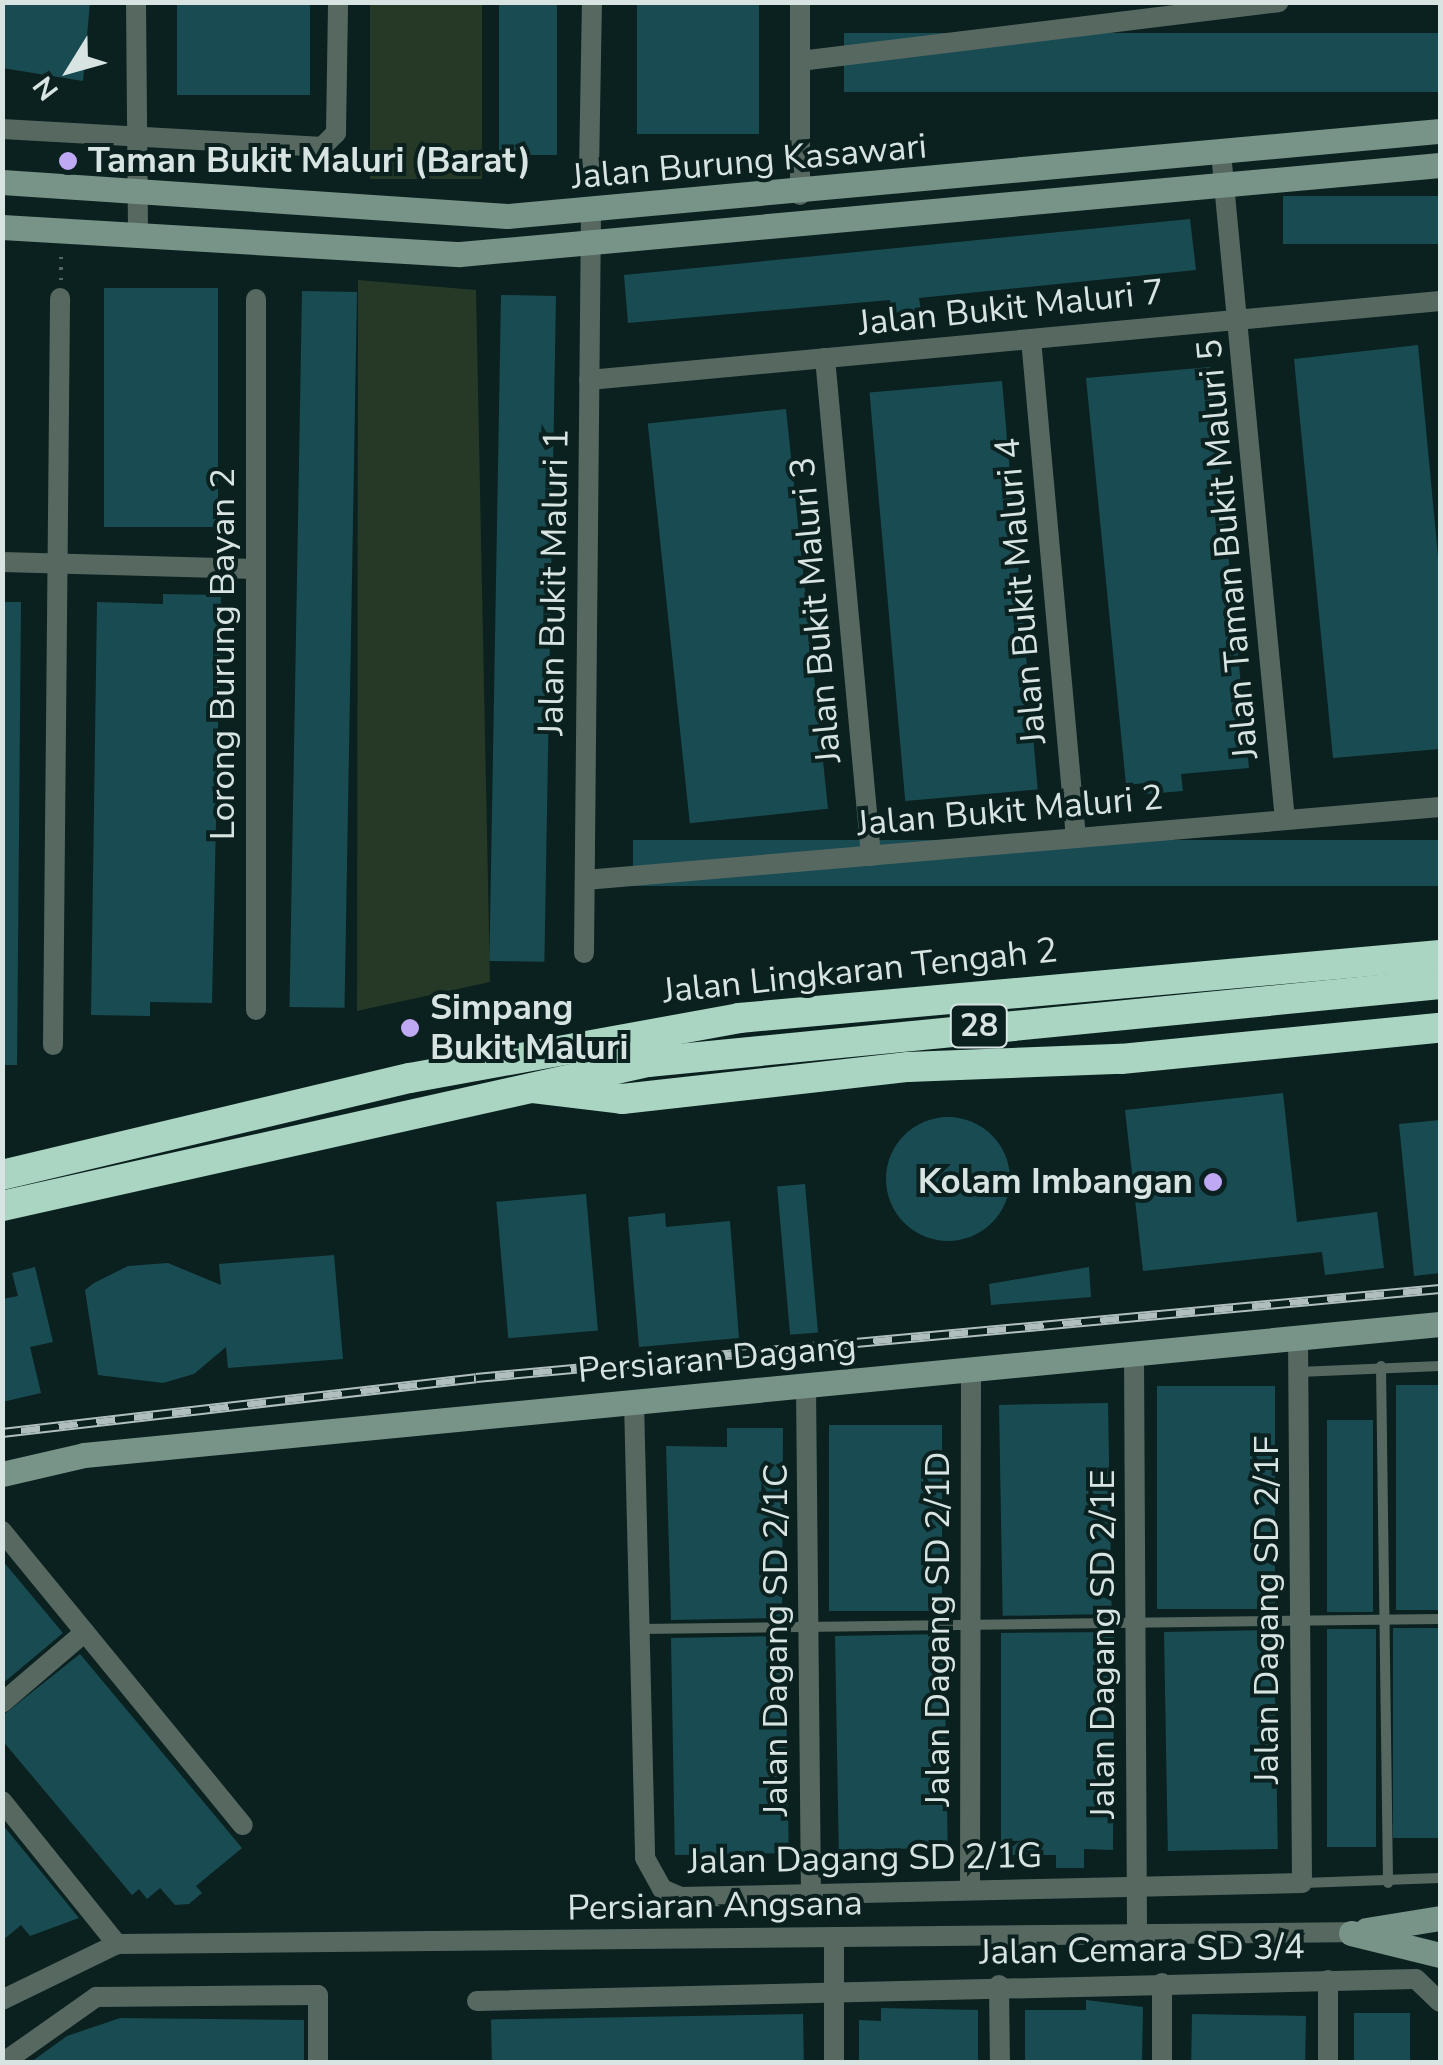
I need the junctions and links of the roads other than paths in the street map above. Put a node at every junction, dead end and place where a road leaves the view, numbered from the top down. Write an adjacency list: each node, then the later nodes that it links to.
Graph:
1 (136, 2): 9 (street)
2 (338, 2): 9 (street)
3 (592, 2): 12 (street)
4 (800, 2): 6 (street)
5 (1278, 2): 6 (street)
6 (800, 61): 16 (street)
7 (2, 129): 9 (street)
8 (1440, 132): 10 (street, Jalan Burung Kasawari)
9 (140, 140): 15 (street)
10 (1221, 153): 14 (street, Jalan Taman Bukit Maluri 5); 16 (street, Jalan Burung Kasawari)
11 (1440, 165): 14 (street, Jalan Burung Kasawari)
12 (589, 172)
13 (2, 182): 15 (street, Jalan Burung Kasawari)
14 (1225, 187): 20 (street, Jalan Burung Kasawari); 24 (street, Jalan Taman Bukit Maluri 5)
15 (140, 192): 17 (street, Jalan Burung Kasawari); 19 (street)
16 (800, 194): 17 (street, Jalan Burung Kasawari)
17 (591, 213): 20 (street, Jalan Bukit Maluri 1)
18 (2, 227): 19 (street, Jalan Burung Kasawari)
19 (138, 233): 20 (street, Jalan Burung Kasawari)
20 (592, 246): 27 (street, Jalan Bukit Maluri 1)
21 (60, 298): 29 (street)
22 (256, 299): 30 (street, Lorong Burung Bayan 2)
23 (1440, 301): 24 (street, Jalan Bukit Maluri 7)
24 (1239, 318): 25 (street, Jalan Bukit Maluri 7); 32 (street, Jalan Taman Bukit Maluri 5)
25 (1031, 339): 26 (street, Jalan Bukit Maluri 7); 33 (street, Jalan Bukit Maluri 4)
26 (826, 358): 27 (street, Jalan Bukit Maluri 7); 34 (street, Jalan Bukit Maluri 3)
27 (588, 380): 35 (street, Jalan Bukit Maluri 1)
28 (2, 562): 29 (street)
29 (58, 563): 30 (street); 42 (street)
30 (256, 569): 39 (street, Lorong Burung Bayan 2)
31 (1440, 807): 32 (street, Jalan Bukit Maluri 2)
32 (1285, 820): 33 (street, Jalan Bukit Maluri 2)
33 (1076, 838): 34 (street, Jalan Bukit Maluri 2)
34 (871, 856): 35 (street, Jalan Bukit Maluri 2)
35 (585, 880): 36 (street, Jalan Bukit Maluri 1)
36 (584, 953)
37 (1440, 955): 45 (highway, Jalan Lingkaran Tengah 2 / 28)
38 (1440, 984): 44 (highway, Jalan Lingkaran Tengah 2 / 28)
39 (256, 1010)
40 (1440, 1028): 41 (highway)
41 (1284, 1043): 43 (highway); 44 (highway)
42 (53, 1046)
43 (1440, 1048)
44 (520, 1084): 46 (highway, Jalan Lingkaran Tengah 2 / 28)
45 (2, 1175)
46 (2, 1206)
47 (1440, 1324): 48 (street, Persiaran Dagang)
48 (1298, 1337): 49 (street, Persiaran Dagang); 53 (street, Jalan Dagang SD 2/1F)
49 (1134, 1354): 52 (street, Persiaran Dagang); 61 (street, Jalan Dagang SD 2/1E)
50 (1381, 1366): 51 (lane); 53 (lane); 59 (lane)
51 (1440, 1366)
52 (971, 1368): 54 (street, Persiaran Dagang); 62 (street, Jalan Dagang SD 2/1D)
53 (1298, 1372): 60 (street, Jalan Dagang SD 2/1F)
54 (806, 1386): 55 (street, Persiaran Dagang); 63 (street, Jalan Dagang SD 2/1C)
55 (634, 1402): 56 (street, Persiaran Dagang); 64 (street, Jalan Dagang SD 2/1G)
56 (2, 1474)
57 (2, 1532): 65 (street)
58 (1440, 1619): 59 (lane)
59 (1384, 1620): 60 (lane); 70 (lane)
60 (1300, 1621): 61 (lane); 71 (street, Jalan Dagang SD 2/1F)
61 (1135, 1622): 62 (lane); 72 (street, Jalan Dagang SD 2/1E)
62 (970, 1625): 63 (lane); 73 (street, Jalan Dagang SD 2/1D)
63 (808, 1626): 64 (lane); 74 (street, Jalan Dagang SD 2/1C)
64 (640, 1628): 74 (street, Jalan Dagang SD 2/1G)
65 (85, 1632): 66 (street); 68 (street)
66 (2, 1702)
67 (2, 1801): 80 (street)
68 (243, 1825)
69 (1440, 1878): 70 (lane, Jalan Dagang SD 2/1G)
70 (1388, 1882): 71 (lane, Jalan Dagang SD 2/1G)
71 (1302, 1883): 72 (street, Jalan Dagang SD 2/1G)
72 (1137, 1887): 73 (street, Jalan Dagang SD 2/1G); 78 (street, Jalan Dagang SD 2/1E)
73 (970, 1890): 74 (street, Jalan Dagang SD 2/1G)
74 (811, 1894)
75 (1440, 1918): 76 (street)
76 (1351, 1932): 77 (street, Persiaran Angsana); 78 (street, Persiaran Angsana); 81 (street)
77 (1440, 1932)
78 (1137, 1934): 79 (street, Persiaran Angsana)
79 (834, 1937): 80 (street, Persiaran Angsana); 82 (street)
80 (117, 1944): 86 (street, Persiaran Angsana)
81 (1440, 1954)
82 (834, 1977): 85 (street, Jalan Cemara SD 3/4); 87 (street, Jalan Cemara SD 3/4); 91 (street)
83 (1328, 1980): 84 (street, Jalan Cemara SD 3/4); 88 (street, Jalan Cemara SD 3/4); 94 (street)
84 (1162, 1983): 85 (street, Jalan Cemara SD 3/4); 93 (street)
85 (1000, 1985): 92 (street)
86 (2, 2000)
87 (478, 2001)
88 (1440, 2002)
89 (14, 2059): 90 (street)
90 (318, 2062)
91 (834, 2062)
92 (1000, 2062)
93 (1162, 2062)
94 (1328, 2062)

